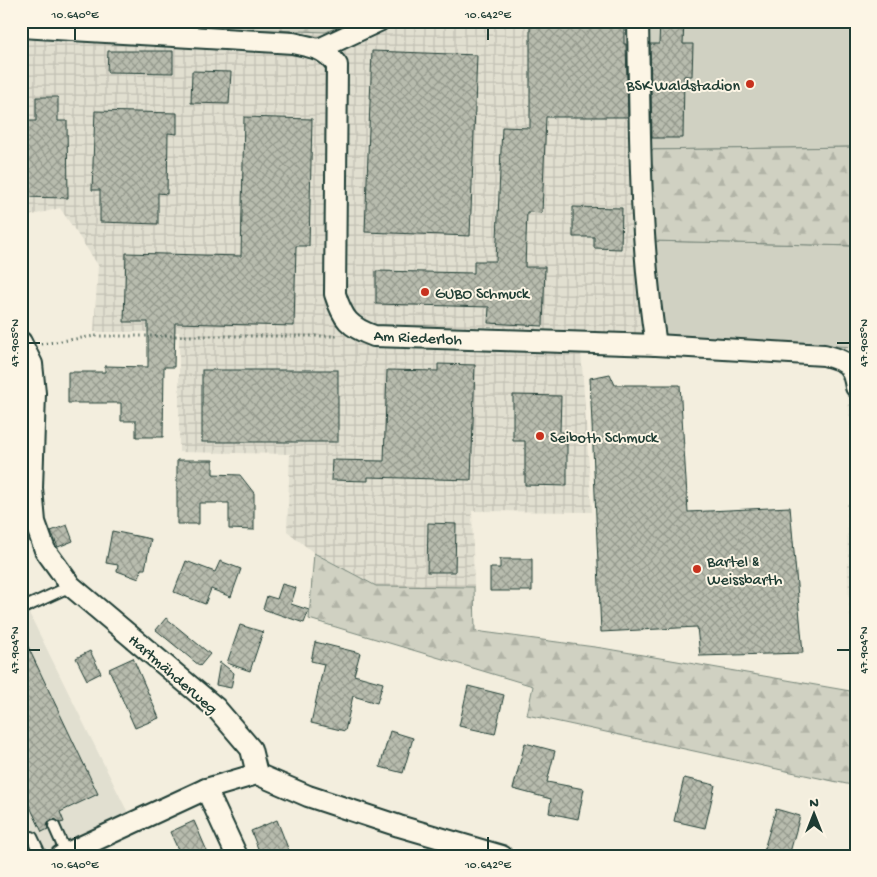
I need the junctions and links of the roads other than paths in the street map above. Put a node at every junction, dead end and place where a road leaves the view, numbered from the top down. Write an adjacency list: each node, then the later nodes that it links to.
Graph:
1 (379, 21): 4 (street)
2 (638, 21): 6 (street)
3 (21, 27): 4 (street, Am Riederloh)
4 (319, 49): 6 (street, Am Riederloh)
5 (22, 344): 8 (street, Hartmähderweg)
6 (656, 345): 7 (street, Am Riederloh)
7 (856, 387)
8 (72, 586): 9 (lane); 10 (street, Hartmähderweg)
9 (21, 609)
10 (257, 774): 11 (street); 17 (street)
11 (206, 789): 14 (street); 16 (street)
12 (54, 826): 14 (lane)
13 (32, 837): 15 (lane)
14 (64, 854)
15 (41, 856)
16 (237, 856)
17 (502, 856)

